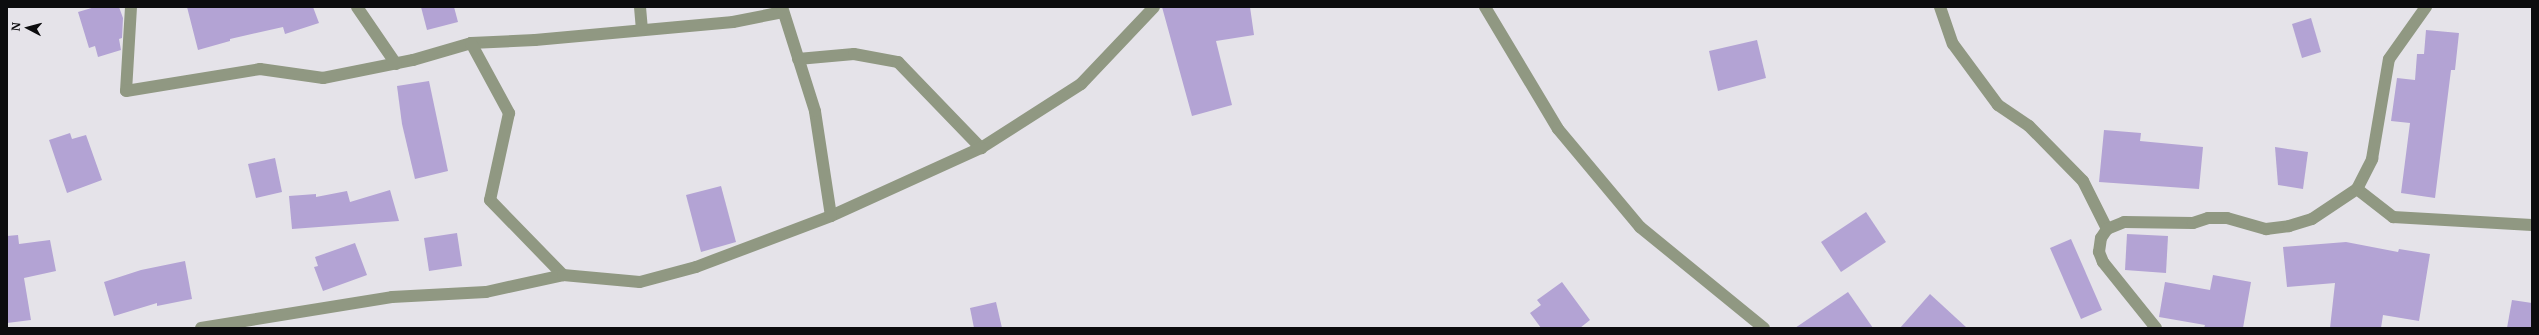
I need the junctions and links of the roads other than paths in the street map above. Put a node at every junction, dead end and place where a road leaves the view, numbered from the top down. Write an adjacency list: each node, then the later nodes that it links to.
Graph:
1 (131, 7): 12 (street)
2 (357, 7): 12 (street)
3 (640, 7): 9 (street)
4 (1154, 7): 13 (street)
5 (1485, 7): 20 (street)
6 (1940, 7): 17 (street)
7 (2426, 7): 14 (street)
8 (782, 9): 9 (street); 11 (street)
9 (642, 29): 10 (street)
10 (471, 43): 12 (street); 18 (street)
11 (798, 59): 13 (street); 15 (street)
12 (396, 64)
13 (981, 148): 15 (street)
14 (2357, 189): 16 (street); 17 (street)
15 (831, 216): 18 (street)
16 (2532, 225)
17 (2107, 229): 21 (street)
18 (563, 275): 19 (street)
19 (201, 328)
20 (1764, 328)
21 (2156, 328)

